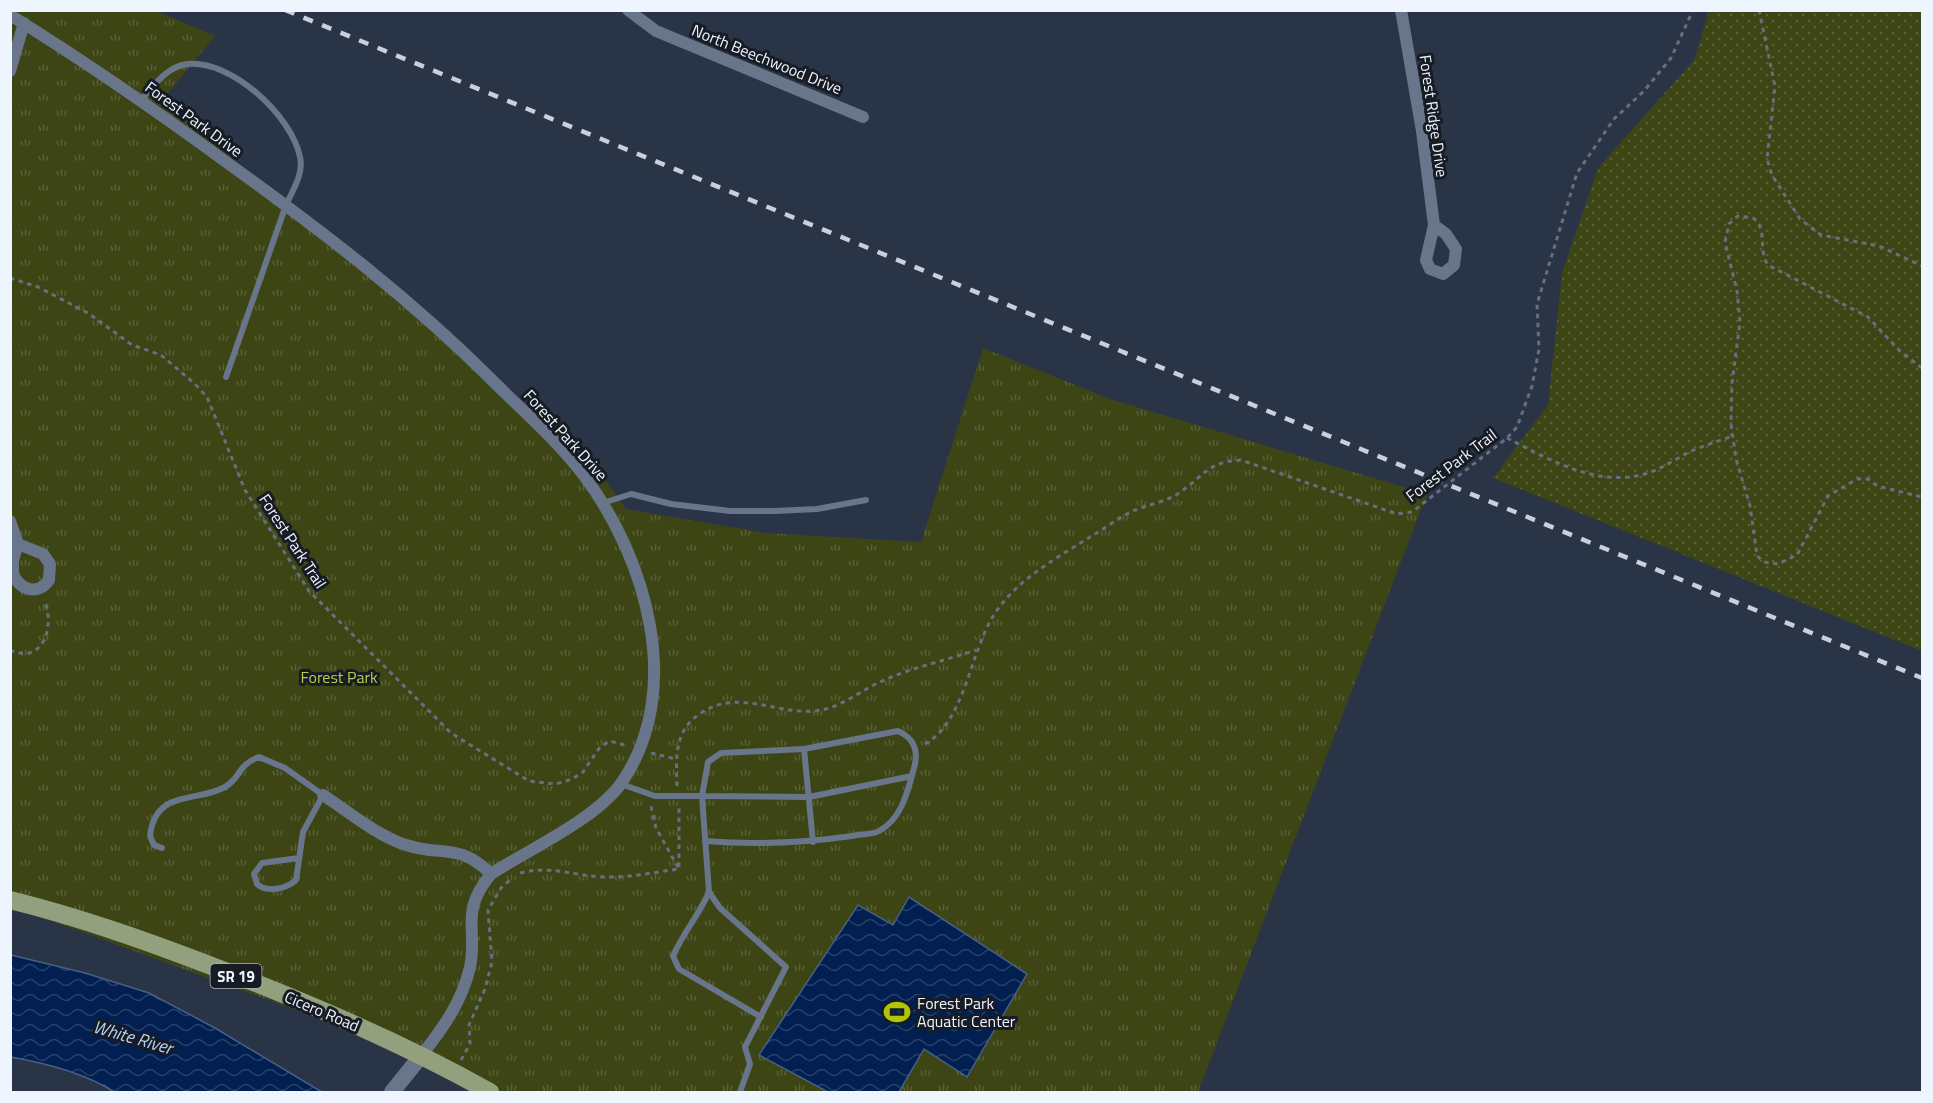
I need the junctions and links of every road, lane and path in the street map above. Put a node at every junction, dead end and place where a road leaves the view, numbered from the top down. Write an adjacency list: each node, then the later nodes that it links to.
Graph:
1 (628, 10): 9 (street, North Beechwood Drive)
2 (1401, 10): 11 (street, Forest Ridge Drive)
3 (1694, 10): 17 (path, Forest Park Trail)
4 (1759, 10): 12 (path)
5 (10, 15): 6 (street, Forest Park Drive)
6 (24, 23): 7 (street); 8 (street, Forest Park Drive)
7 (10, 71)
8 (141, 100): 10 (street, Forest Park Drive); 10 (lane)
9 (863, 117)
10 (286, 205): 15 (lane); 20 (street, Forest Park Drive)
11 (1434, 225)
12 (1923, 266)
13 (10, 278): 27 (path, Forest Park Trail)
14 (1923, 368): 16 (path)
15 (226, 377)
16 (1733, 436): 17 (path); 18 (path)
17 (1507, 438): 25 (path, Forest Park Trail)
18 (1923, 496)
19 (866, 500): 20 (lane)
20 (603, 503): 27 (street, Forest Park Drive)
21 (10, 521): 22 (street)
22 (18, 544)
23 (45, 600): 24 (path)
24 (10, 650)
25 (976, 650): 26 (path, Forest Park Trail); 29 (path)
26 (925, 744)
27 (637, 749): 29 (path, Forest Park Trail); 31 (street, Forest Park Drive)
28 (804, 749): 30 (lane); 34 (lane); 35 (lane)
29 (676, 759): 36 (path)
30 (912, 776): 35 (lane); 38 (lane)
31 (621, 784): 33 (lane); 42 (street, Forest Park Drive)
32 (322, 795): 39 (lane); 40 (lane); 42 (street)
33 (655, 796): 36 (lane); 41 (path)
34 (702, 796): 35 (lane); 36 (lane); 37 (lane)
35 (808, 796): 38 (lane)
36 (677, 797): 41 (path)
37 (705, 841): 38 (lane); 43 (lane)
38 (813, 842)
39 (162, 848)
40 (299, 858): 40 (lane)
41 (679, 869): 47 (path)
42 (491, 874): 46 (street, Forest Park Drive)
43 (708, 892): 45 (lane); 45 (lane)
44 (10, 900): 46 (main road, Cicero Road / SR 19)
45 (761, 1017): 50 (lane)
46 (421, 1056): 47 (main road, Cicero Road / SR 19); 48 (main road)
47 (454, 1072): 49 (main road, Cicero Road / SR 19)
48 (392, 1092)
49 (490, 1092)
50 (740, 1092)

